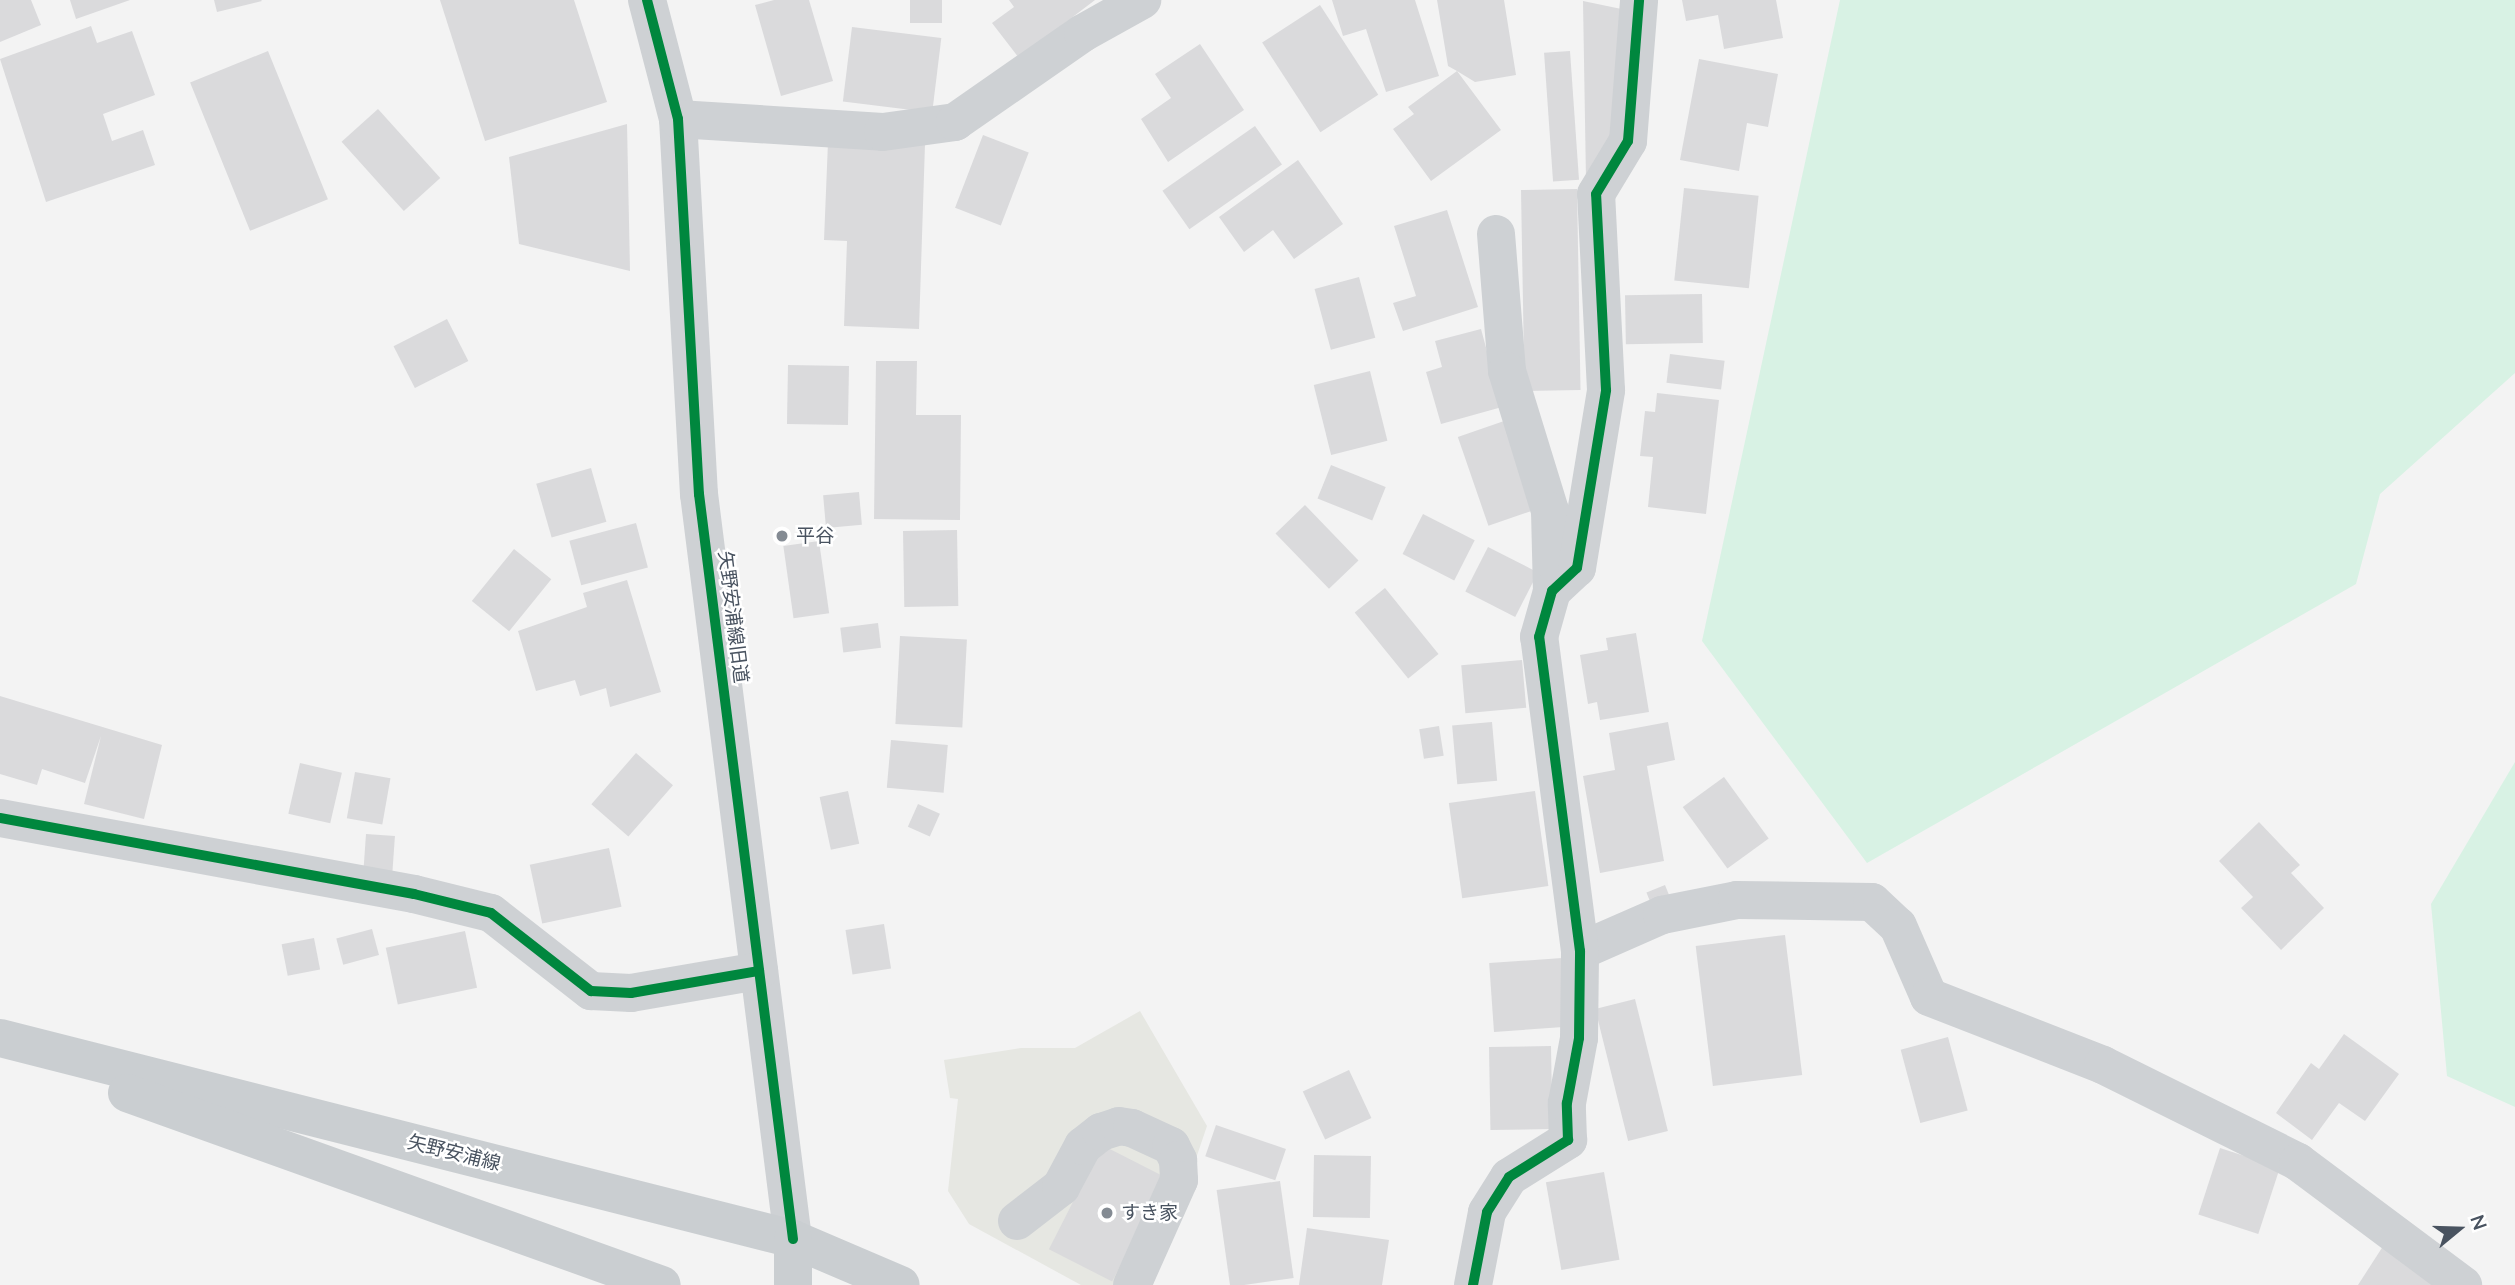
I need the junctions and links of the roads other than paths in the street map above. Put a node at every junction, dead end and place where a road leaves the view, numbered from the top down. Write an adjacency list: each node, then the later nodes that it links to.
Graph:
1 (647, 0): 4 (street, 矢野安浦線旧道)
2 (1142, 0): 4 (street)
3 (1639, 0): 6 (street)
4 (678, 119): 9 (street, 矢野安浦線旧道)
5 (1496, 234): 6 (street)
6 (1552, 591): 8 (street)
7 (0, 818): 9 (street)
8 (1580, 951): 18 (street); 19 (street)
9 (759, 971): 13 (street, 矢野安浦線旧道)
10 (0, 1038): 13 (main road, 矢野安浦線)
11 (0, 1048): 14 (main road)
12 (1017, 1221): 17 (street)
13 (793, 1239): 15 (main road); 16 (main road, 矢野安浦線)
14 (662, 1285)
15 (793, 1285)
16 (901, 1285)
17 (1132, 1285)
18 (1473, 1285)
19 (2463, 1285)

